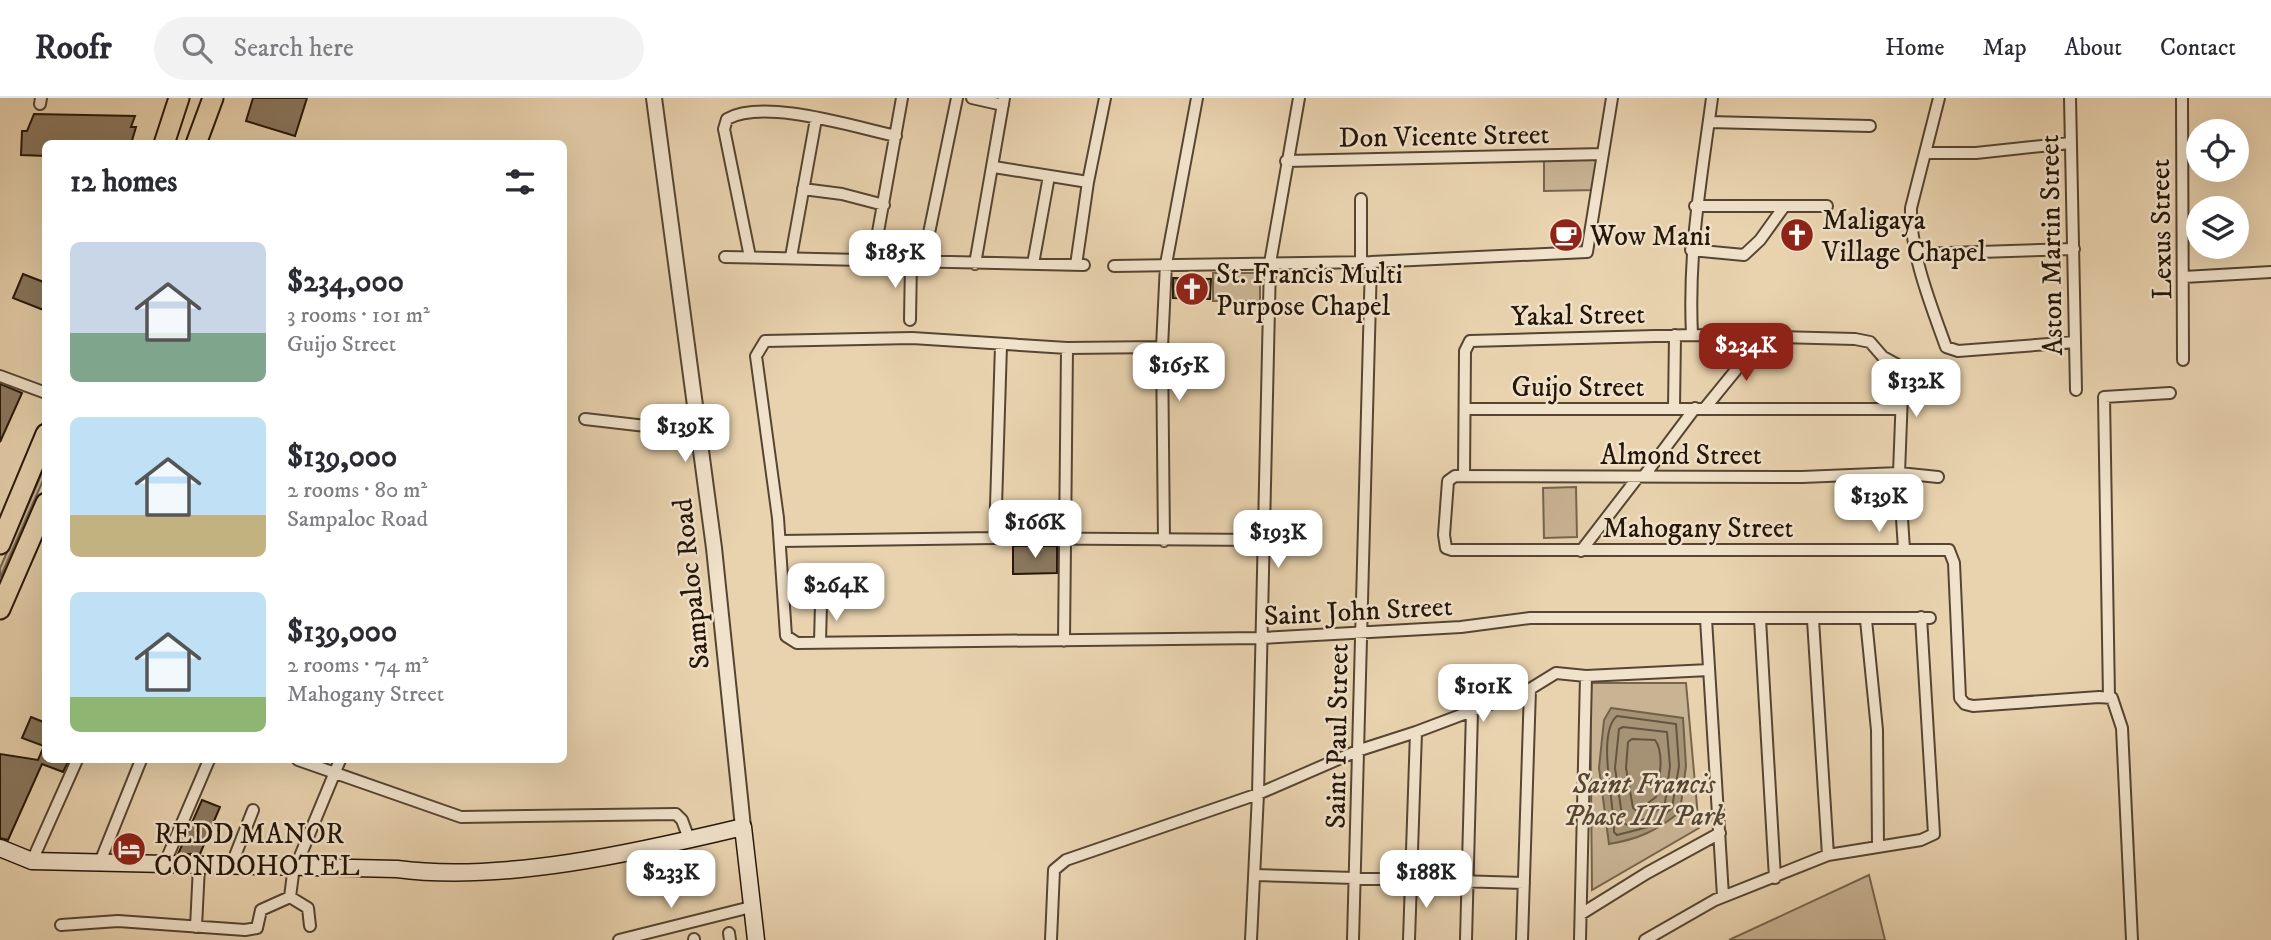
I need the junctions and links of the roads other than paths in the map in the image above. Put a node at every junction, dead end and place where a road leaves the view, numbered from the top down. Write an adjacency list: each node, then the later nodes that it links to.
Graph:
1 (179, 98): 22 (highway)
2 (213, 98): 23 (highway)
3 (654, 98): 71 (street, Sampaloc Road)
4 (771, 98): 17 (street)
5 (902, 98): 21 (street)
6 (957, 98): 44 (street)
7 (972, 98): 16 (street)
8 (1104, 98): 30 (street)
9 (1197, 98): 49 (street)
10 (1299, 98): 27 (street)
11 (1612, 98): 26 (street)
12 (1712, 98): 19 (street)
13 (1939, 98): 25 (street)
14 (2070, 98): 24 (street, Aston Martin Street)
15 (2182, 98): 52 (street, Lexus Street)
16 (1004, 102): 28 (street)
17 (771, 112): 18 (street); 41 (street)
18 (816, 119): 21 (street); 31 (street)
19 (1709, 122): 20 (street); 34 (street)
20 (1870, 126)
21 (896, 136): 33 (street)
22 (165, 140)
23 (198, 140)
24 (2070, 143): 25 (street); 37 (street, Aston Martin Street)
25 (1925, 153): 39 (street)
26 (1603, 154): 27 (street, Don Vicente Street); 45 (street)
27 (1286, 161): 46 (street)
28 (995, 167): 29 (street); 47 (street)
29 (1049, 176): 30 (street); 48 (street)
30 (1088, 182): 48 (street)
31 (803, 189): 33 (street); 42 (street)
32 (1361, 199): 45 (street, Saint Paul Street)
33 (884, 205): 43 (street)
34 (1695, 206): 36 (street); 38 (street)
35 (1827, 206): 36 (street)
36 (1783, 208): 38 (street)
37 (2074, 249): 39 (street); 57 (street, Aston Martin Street)
38 (1691, 250): 55 (street)
39 (1917, 254): 57 (street)
40 (725, 257): 41 (street)
41 (750, 257): 42 (street)
42 (791, 257): 43 (street)
43 (873, 260): 44 (street)
44 (917, 262): 47 (street); 53 (street)
45 (1366, 262): 46 (street); 92 (street, Saint Paul Street)
46 (1270, 263): 49 (street); 80 (street)
47 (975, 264): 48 (street)
48 (1033, 264)
49 (1166, 264): 50 (street); 59 (street)
50 (1114, 266)
51 (2271, 272): 52 (street)
52 (2184, 277): 61 (street, Lexus Street)
53 (910, 320)
54 (1675, 335): 55 (street, Yakal Street); 66 (street); 68 (street, Yakal Street)
55 (1692, 335): 56 (street, Yakal Street)
56 (1762, 338): 67 (street); 69 (street, Yakal Street)
57 (2075, 342): 63 (street, Aston Martin Street)
58 (1001, 345): 60 (street); 78 (street); 81 (street)
59 (1163, 347): 60 (street); 82 (street)
60 (1067, 348): 79 (street)
61 (2183, 360)
62 (0, 376): 64 (street)
63 (2076, 390)
64 (42, 392)
65 (2170, 393): 99 (street)
66 (1674, 408): 67 (street, Guijo Street); 68 (street, Guijo Street)
67 (1700, 408): 69 (street, Guijo Street); 75 (street)
68 (1465, 409): 74 (street)
69 (1900, 409): 73 (street)
70 (586, 419): 71 (street)
71 (698, 432): 111 (street, Sampaloc Road)
72 (42, 444): 83 (highway)
73 (1899, 473): 75 (street, Almond Street); 76 (street, Almond Street); 84 (street)
74 (1464, 476): 75 (street, Almond Street); 85 (street, Mahogany Street)
75 (1641, 477): 85 (street)
76 (1938, 477)
77 (42, 512): 87 (highway)
78 (995, 538): 79 (street); 81 (street)
79 (1063, 539): 82 (street); 94 (street)
80 (1263, 540): 82 (street); 93 (street)
81 (780, 541): 95 (street, Saint John Street)
82 (1164, 541)
83 (0, 544)
84 (1903, 550): 85 (street, Mahogany Street); 99 (street, Mahogany Street)
85 (1581, 551)
86 (821, 604): 95 (street)
87 (0, 608)
88 (1706, 619): 89 (street, Saint John Street); 92 (street, Saint John Street); 96 (street)
89 (1760, 620): 90 (street, Saint John Street); 125 (street)
90 (1813, 620): 91 (street, Saint John Street); 116 (street)
91 (1866, 620): 114 (street); 114 (street, Saint John Street)
92 (1361, 632): 93 (street, Saint John Street); 102 (street, Saint Paul Street)
93 (1262, 638): 94 (street, Saint John Street); 109 (street)
94 (1064, 641): 95 (street, Saint John Street)
95 (820, 642)
96 (1709, 670): 97 (street); 112 (street)
97 (1586, 676): 98 (street); 132 (street)
98 (1530, 689): 100 (street); 128 (street)
99 (2109, 697): 147 (street)
100 (1472, 711): 101 (street); 127 (street)
101 (1416, 732): 102 (street); 126 (street)
102 (1357, 751): 109 (street); 124 (street, Saint Paul Street)
103 (76, 763): 117 (street)
104 (140, 763): 118 (street)
105 (208, 763): 119 (street)
106 (307, 763): 108 (street)
107 (339, 763): 108 (street)
108 (335, 773): 113 (street); 122 (street)
109 (1258, 794): 123 (street); 139 (street)
110 (253, 810): 121 (street)
111 (743, 827): 113 (main road); 131 (main road, Sampaloc Road)
112 (1720, 833): 129 (street); 132 (street)
113 (688, 839): 122 (main road)
114 (1878, 845): 116 (street)
115 (0, 848): 117 (main road)
116 (1828, 855): 125 (street)
117 (32, 861): 118 (main road)
118 (100, 862): 119 (main road)
119 (164, 865): 120 (main road)
120 (199, 866): 121 (main road); 135 (street)
121 (232, 866): 122 (main road)
122 (295, 866): 130 (street)
123 (1256, 875): 124 (street); 140 (street)
124 (1355, 876): 126 (street); 141 (street, Saint Paul Street)
125 (1775, 878): 129 (street)
126 (1412, 879): 127 (street); 142 (street)
127 (1467, 880): 128 (street); 143 (street)
128 (1524, 883): 144 (street)
129 (1723, 896): 146 (street)
130 (290, 897): 134 (street); 135 (street)
131 (751, 907): 136 (street); 138 (main road, Sampaloc Road)
132 (1581, 914): 145 (street)
133 (61, 925): 135 (street)
134 (310, 926)
135 (197, 928)
136 (647, 936): 137 (street)
137 (619, 940)
138 (756, 940)
139 (1051, 940)
140 (1251, 940)
141 (1353, 940)
142 (1409, 940)
143 (1466, 940)
144 (1522, 940)
145 (1580, 940)
146 (1645, 940)
147 (2132, 940)

